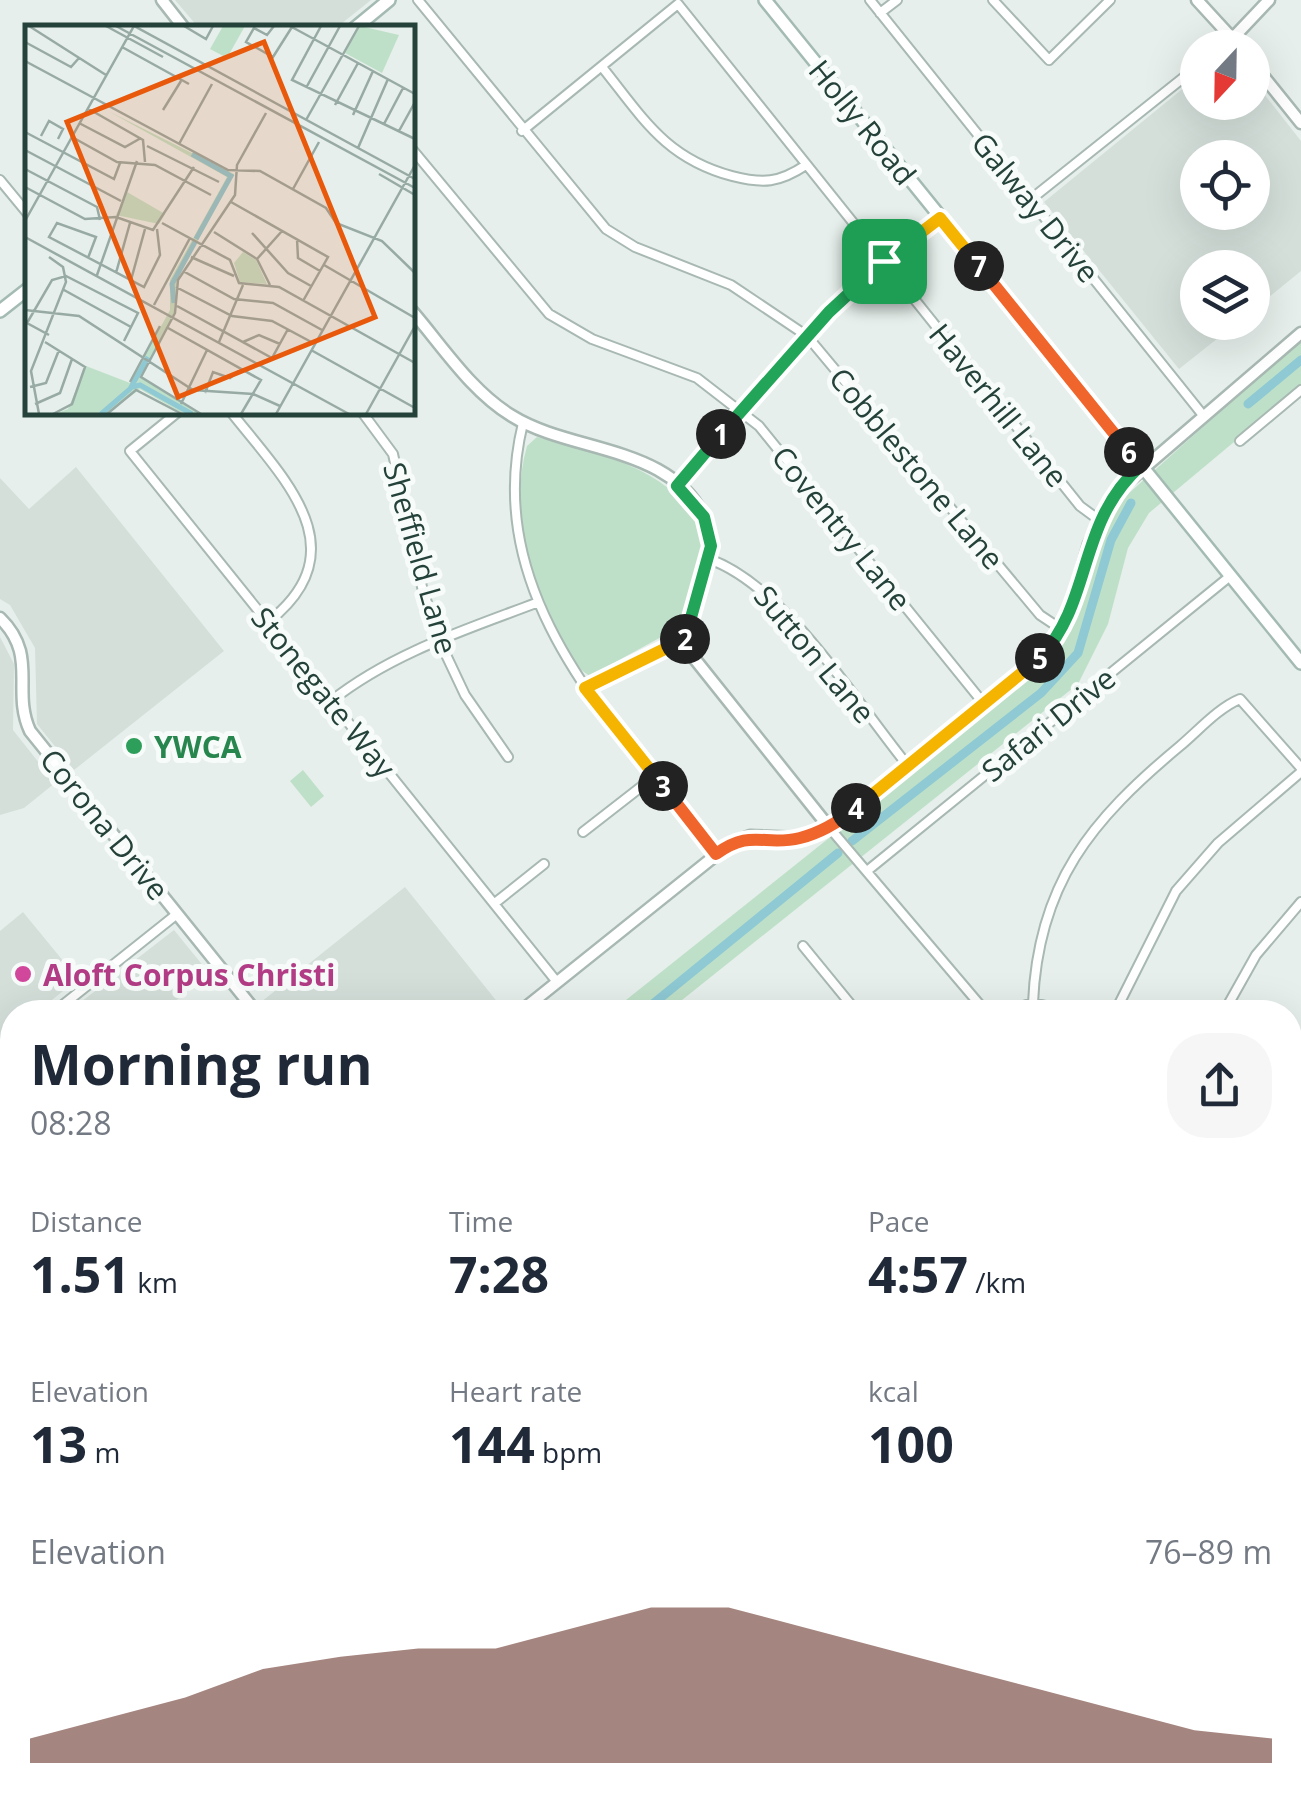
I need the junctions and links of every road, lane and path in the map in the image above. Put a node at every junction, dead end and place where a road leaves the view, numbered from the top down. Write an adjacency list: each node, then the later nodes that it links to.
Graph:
1 (162, 0): 12 (street)
2 (388, 0): 13 (main road)
3 (418, 0): 20 (street, Cobblestone Lane)
4 (765, 0): 26 (main road, Holly Road)
5 (870, 0): 11 (street, Galway Drive)
6 (897, 0): 11 (street)
7 (993, 0): 8 (street)
8 (1110, 0)
9 (1197, 0): 14 (street)
10 (1268, 0): 15 (street)
11 (880, 13): 24 (street, Galway Drive)
12 (182, 25)
13 (358, 25)
14 (1225, 30)
15 (1246, 30)
16 (602, 67): 20 (street); 22 (street); 22 (street, Haverhill Lane)
17 (1180, 80): 24 (street)
18 (1270, 84): 19 (street)
19 (1301, 122)
20 (522, 131): 32 (street, Cobblestone Lane)
21 (415, 153): 34 (street, Coventry Lane)
22 (806, 165): 27 (street, Haverhill Lane)
23 (0, 180): 25 (street)
24 (1030, 200): 35 (street, Galway Drive)
25 (25, 210)
26 (940, 218): 27 (street); 41 (main road, Holly Road)
27 (884, 261): 32 (street); 43 (street, Haverhill Lane)
28 (25, 291): 29 (main road)
29 (0, 311)
30 (415, 315): 39 (street)
31 (1301, 333): 35 (street)
32 (808, 336): 34 (street); 49 (street, Cobblestone Lane)
33 (1301, 390): 40 (street)
34 (742, 410): 42 (street); 55 (street, Coventry Lane)
35 (1202, 414): 41 (street)
36 (173, 415): 48 (street, Stonegate Way)
37 (233, 415): 48 (street)
38 (364, 415): 51 (street, Sheffield Lane)
39 (523, 423): 42 (street); 46 (street)
40 (1240, 441)
41 (1140, 466): 43 (street); 45 (main road, Holly Road)
42 (677, 486): 44 (street)
43 (1099, 520): 49 (street)
44 (709, 559): 50 (street); 57 (street, Sutton Lane)
45 (1229, 577): 52 (main road, Holly Road); 64 (street, Safari Drive)
46 (536, 603): 51 (street); 53 (street)
47 (0, 618): 67 (street, Corona Drive)
48 (268, 622): 54 (street, Stonegate Way)
49 (1062, 629): 55 (street)
50 (688, 638): 53 (street); 60 (street)
51 (439, 640): 54 (street); 56 (street, Sheffield Lane)
52 (1301, 663)
53 (585, 688): 59 (street)
54 (331, 700): 66 (street, Stonegate Way)
55 (984, 704): 57 (street)
56 (508, 757)
57 (908, 766): 60 (street)
58 (1301, 770): 75 (street); 76 (street)
59 (656, 776): 61 (street); 62 (street)
60 (828, 826): 62 (street); 64 (street)
61 (583, 832)
62 (716, 854): 69 (street)
63 (544, 864): 66 (street)
64 (867, 871): 74 (street)
65 (1301, 902): 77 (street)
66 (495, 903): 69 (street, Stonegate Way)
67 (177, 914): 70 (street); 71 (street, Corona Drive)
68 (803, 946): 73 (street)
69 (557, 982): 72 (street)
70 (69, 1000)
71 (246, 1000)
72 (535, 1000)
73 (847, 1000)
74 (976, 1000)
75 (1033, 1000)
76 (1122, 1000)
77 (1231, 1000)

